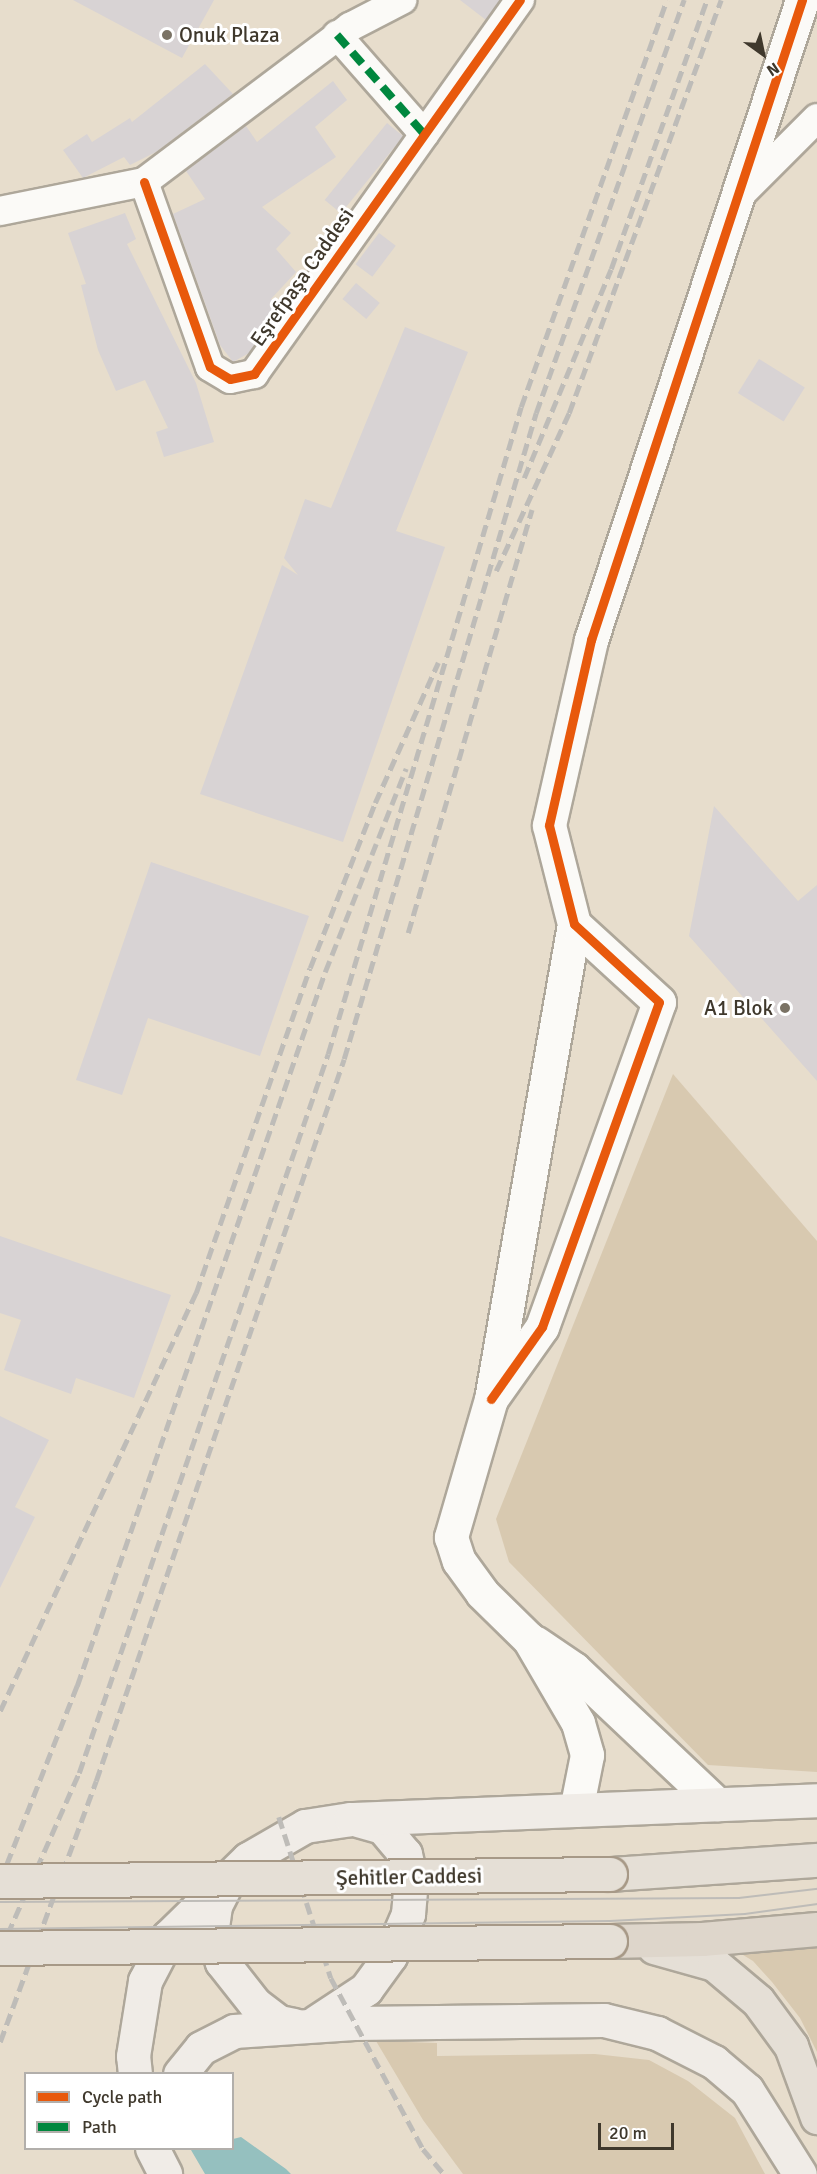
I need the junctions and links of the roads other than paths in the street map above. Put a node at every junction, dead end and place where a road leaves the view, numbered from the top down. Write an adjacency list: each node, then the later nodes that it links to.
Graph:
1 (402, 0): 4 (street)
2 (520, 0): 6 (street, Eşrefpaşa Caddesi)
3 (802, 0): 8 (street)
4 (337, 36): 6 (street); 7 (street)
5 (817, 118): 8 (street)
6 (424, 134): 7 (street, Eşrefpaşa Caddesi)
7 (144, 182): 9 (street)
8 (739, 196): 10 (street)
9 (0, 211)
10 (574, 924): 11 (street); 11 (street)
11 (491, 1399): 12 (street)
12 (529, 1640): 14 (street); 15 (street)
13 (817, 1800): 14 (main road)
14 (717, 1804): 15 (main road)
15 (576, 1809): 16 (main road)
16 (351, 1819): 18 (main road); 23 (main road)
17 (817, 1860): 19 (main road, Şehitler Caddesi, bridge)
18 (235, 1871): 23 (main road); 24 (main road)
19 (0, 1881)
20 (817, 1929): 21 (highway)
21 (610, 1941): 22 (main road, bridge); 26 (main road)
22 (0, 1948)
23 (303, 2025): 25 (main road); 31 (main road)
24 (135, 2072)
25 (181, 2072)
26 (817, 2117)
27 (153, 2150): 29 (main road)
28 (168, 2150): 30 (main road)
29 (165, 2174)
30 (171, 2174)
31 (800, 2174)

